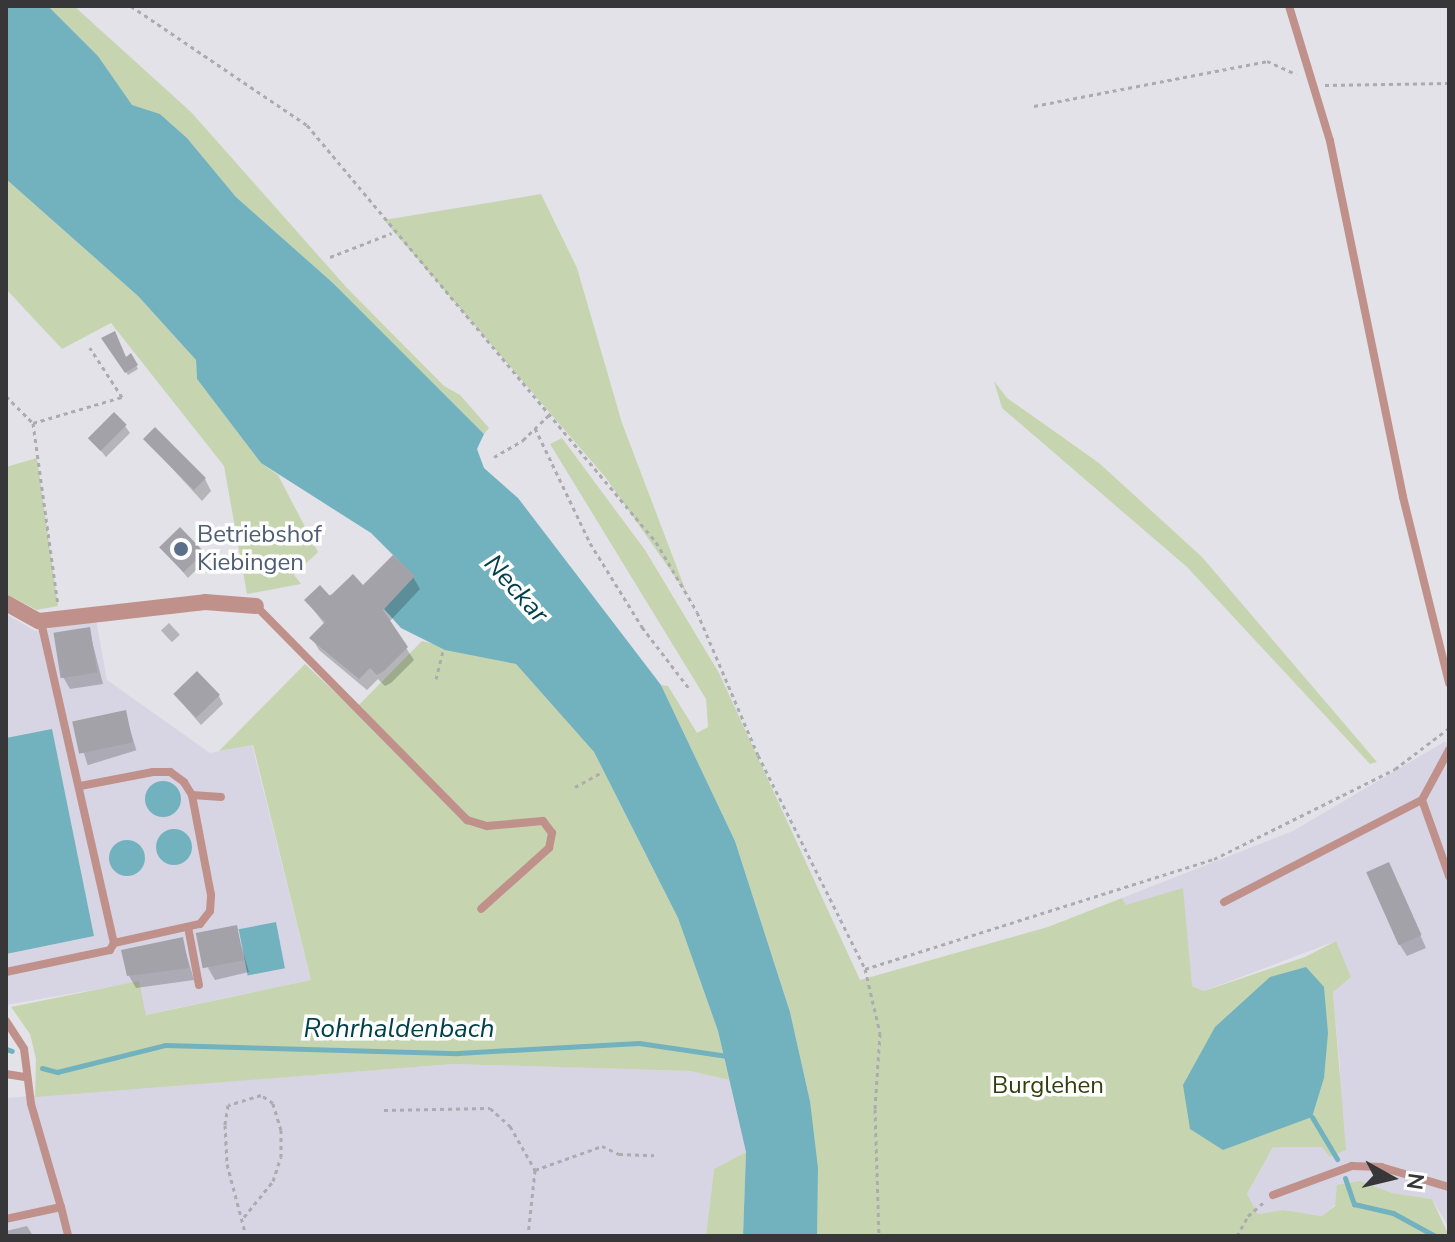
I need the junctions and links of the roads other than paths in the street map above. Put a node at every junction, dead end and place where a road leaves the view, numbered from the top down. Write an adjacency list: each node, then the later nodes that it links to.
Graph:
1 (1289, 6): 5 (lane)
2 (6, 603): 4 (street)
3 (256, 606): 4 (street); 13 (lane)
4 (40, 621): 7 (lane)
5 (1449, 683)
6 (1449, 750): 10 (lane)
7 (80, 786): 8 (lane); 15 (lane)
8 (192, 795): 9 (lane); 14 (lane)
9 (221, 797)
10 (1422, 800): 11 (lane); 12 (lane)
11 (1449, 876)
12 (1224, 902)
13 (481, 909)
14 (188, 927): 15 (lane); 17 (lane)
15 (114, 943): 16 (lane)
16 (6, 972)
17 (199, 985)
18 (6, 1021): 20 (lane)
19 (6, 1074): 20 (lane)
20 (25, 1077): 23 (lane)
21 (1449, 1187): 22 (lane)
22 (1273, 1195)
23 (61, 1207): 24 (lane); 25 (lane)
24 (6, 1219)
25 (68, 1236)

